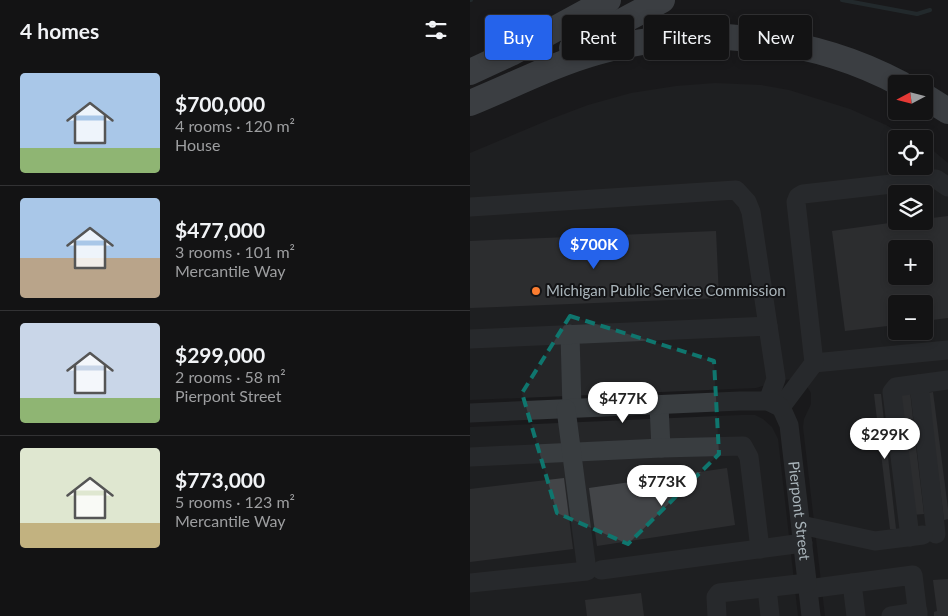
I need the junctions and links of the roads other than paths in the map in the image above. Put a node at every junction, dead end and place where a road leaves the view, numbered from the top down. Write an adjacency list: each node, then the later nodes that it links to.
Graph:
1 (580, 0): 4 (highway)
2 (608, 0): 4 (highway)
3 (662, 0): 7 (highway)
4 (474, 70)
5 (888, 78): 7 (highway)
6 (933, 102): 8 (highway)
7 (470, 103)
8 (948, 111)
9 (948, 187): 15 (street)
10 (470, 207): 11 (street)
11 (768, 326): 12 (street); 18 (street)
12 (570, 334): 13 (street); 20 (street)
13 (470, 339)
14 (948, 350): 15 (street)
15 (814, 363): 18 (street)
16 (948, 380): 17 (street)
17 (919, 384): 25 (street); 27 (street)
18 (775, 404): 19 (street); 26 (street, Pierpont Street)
19 (660, 406): 20 (street); 22 (street)
20 (569, 409): 21 (street); 23 (street)
21 (470, 413)
22 (661, 448): 23 (street); 28 (street)
23 (572, 452): 24 (street); 30 (street)
24 (470, 456)
25 (942, 533): 27 (street)
26 (802, 534): 27 (street); 28 (street); 32 (street, Pierpont Street)
27 (910, 537)
28 (760, 549): 29 (street)
29 (601, 570)
30 (470, 583)
31 (852, 583): 32 (street); 34 (street); 38 (street)
32 (808, 586): 33 (street); 37 (street, Pierpont Street)
33 (767, 588): 35 (street); 36 (street)
34 (918, 614): 39 (street)
35 (717, 616)
36 (770, 616)
37 (811, 616)
38 (856, 616)
39 (891, 616)

